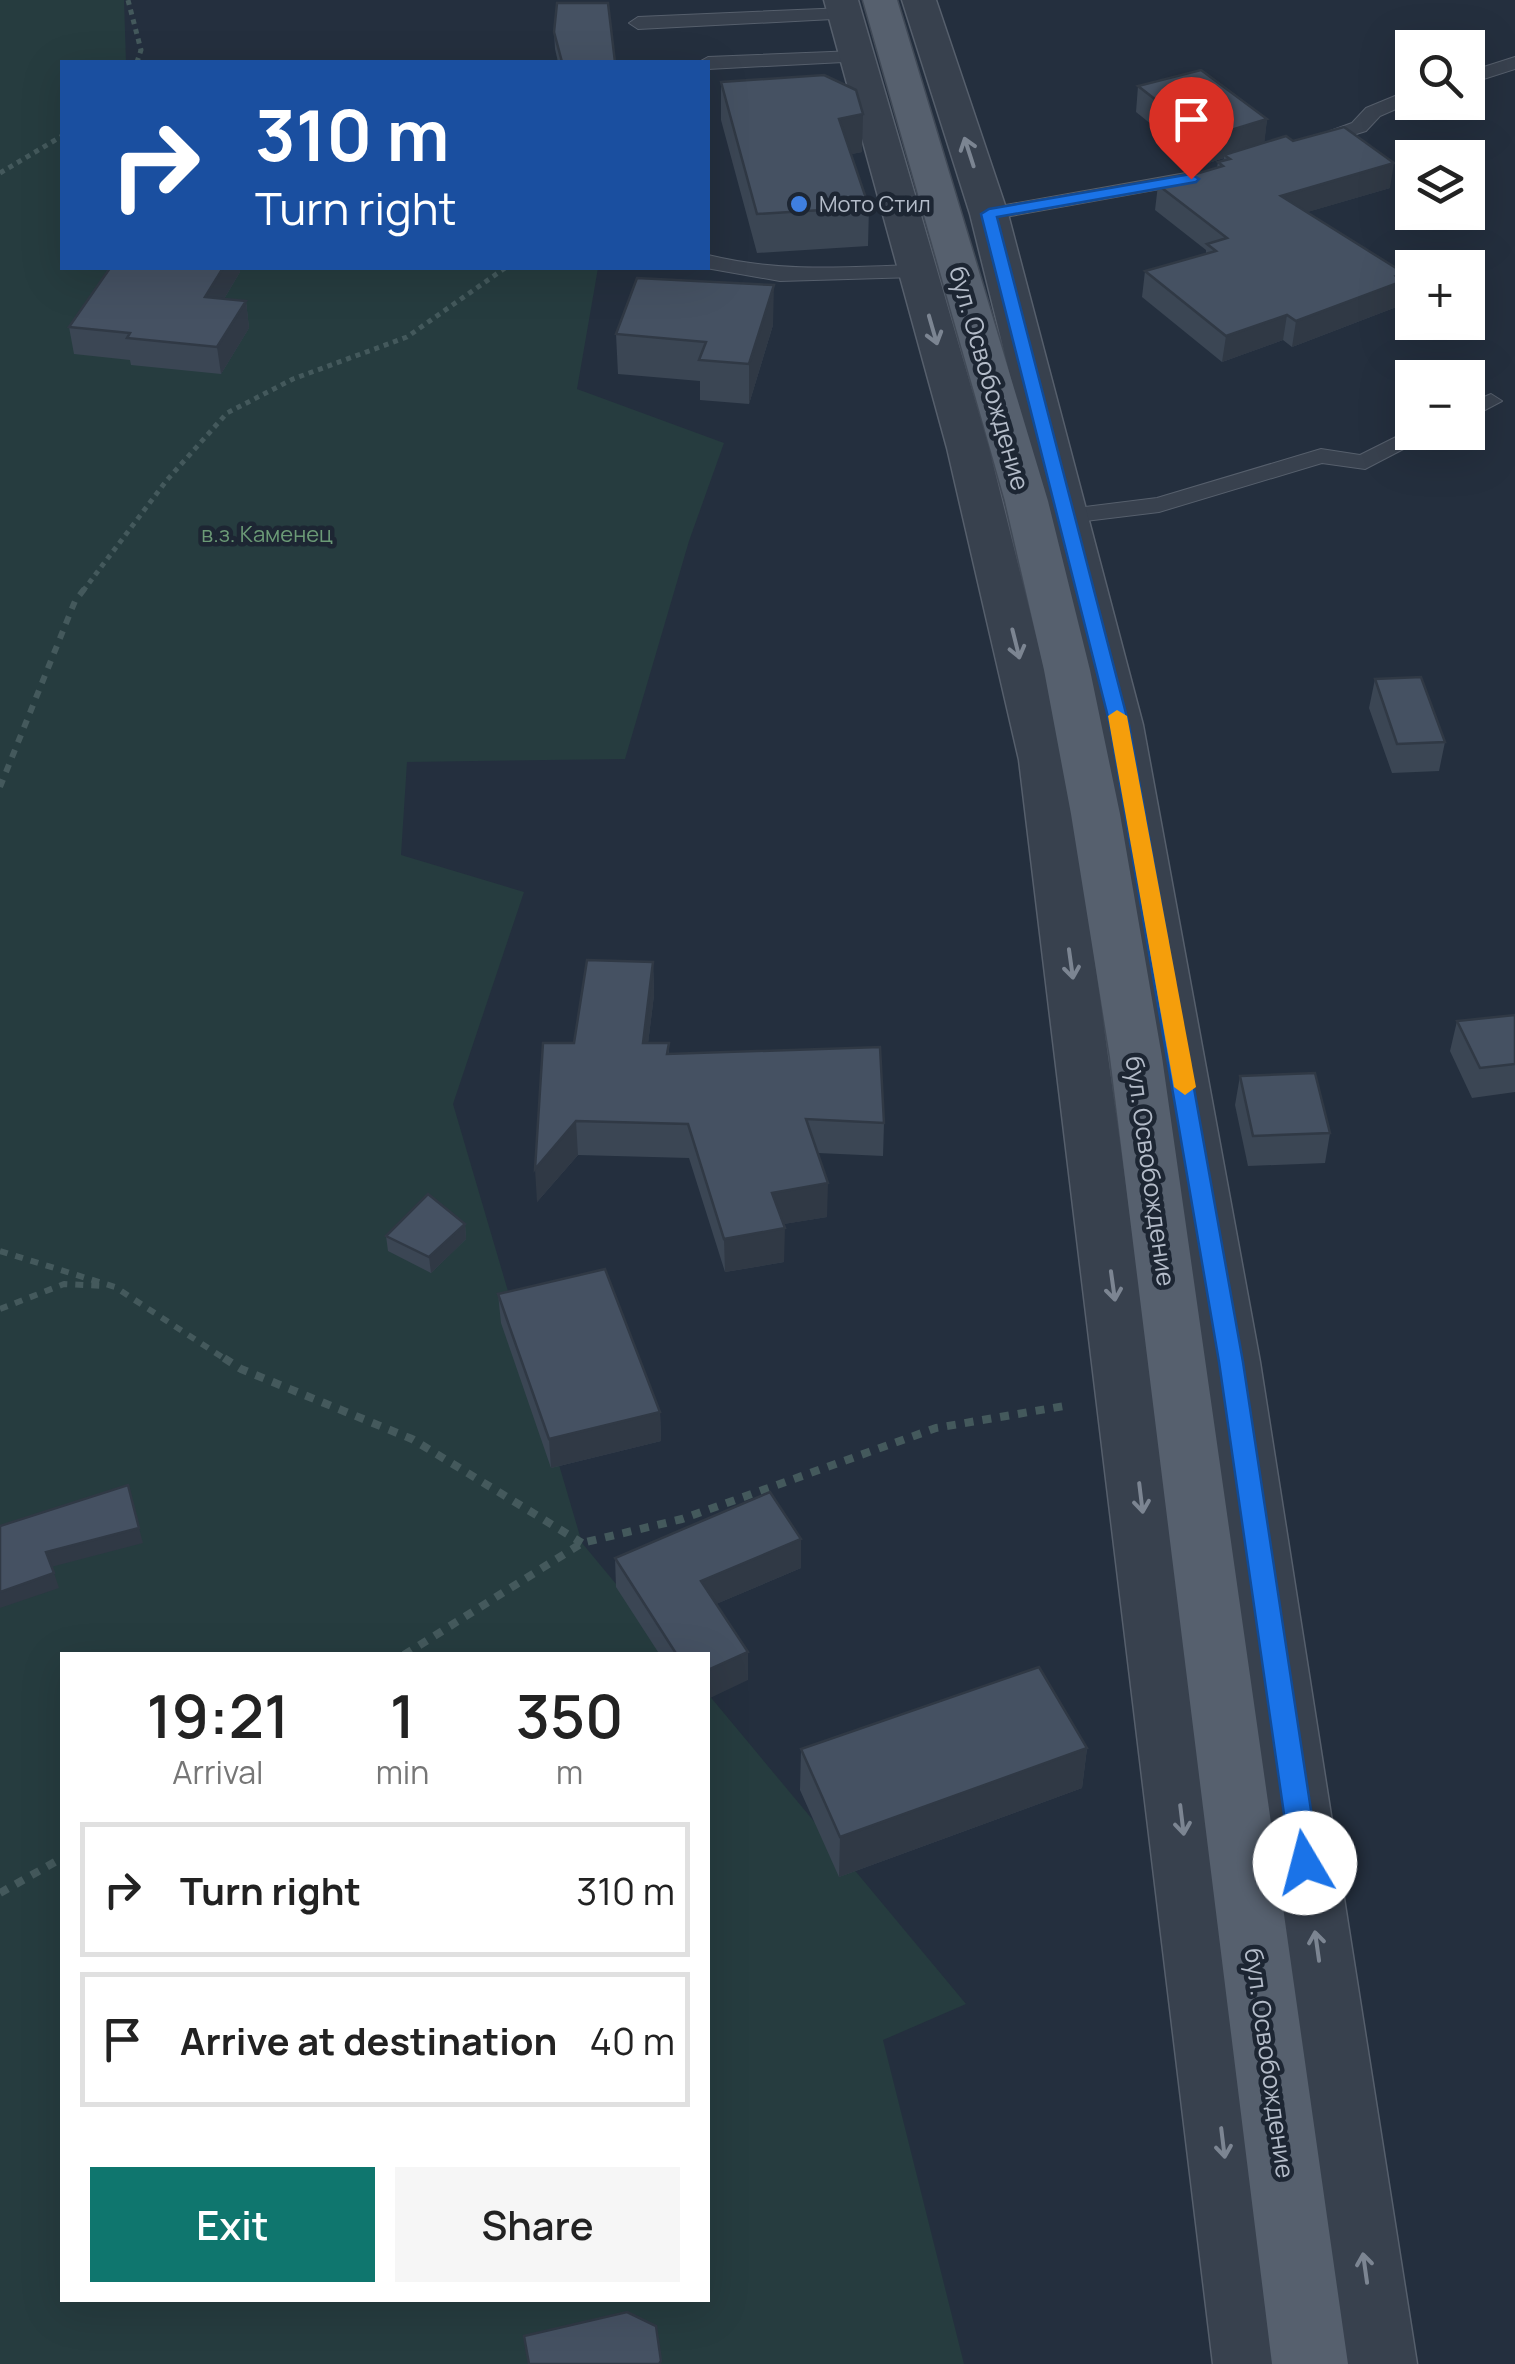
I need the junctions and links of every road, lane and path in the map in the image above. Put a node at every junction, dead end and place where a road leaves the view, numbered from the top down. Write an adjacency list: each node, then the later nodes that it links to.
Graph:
1 (128, 0): 5 (path)
2 (919, 0): 14 (street, one-way to 2)
3 (856, 18): 4 (lane); 6 (lane); 17 (street); 32 (main road, бул. Освобождение)
4 (638, 23)
5 (138, 60)
6 (710, 63)
7 (1515, 63): 8 (lane)
8 (1485, 73)
9 (1395, 102): 11 (lane)
10 (60, 139): 12 (path)
11 (1284, 150)
12 (0, 173)
13 (1210, 173): 14 (lane)
14 (989, 214): 21 (street)
15 (710, 262): 17 (lane)
16 (502, 270): 22 (path)
17 (916, 270): 26 (street, one-way to 26)
18 (1491, 400): 19 (lane)
19 (1485, 403)
20 (1395, 447): 21 (lane)
21 (1069, 516): 33 (street, one-way to 21)
22 (0, 787)
23 (0, 1250): 24 (path)
24 (114, 1286): 25 (path); 27 (path)
25 (0, 1308)
26 (1128, 1401): 27 (path); 31 (street, one-way to 31)
27 (582, 1543): 28 (path)
28 (409, 1652)
29 (60, 1859): 30 (path)
30 (0, 1893)
31 (1251, 2364)
32 (1310, 2364)
33 (1379, 2364)

